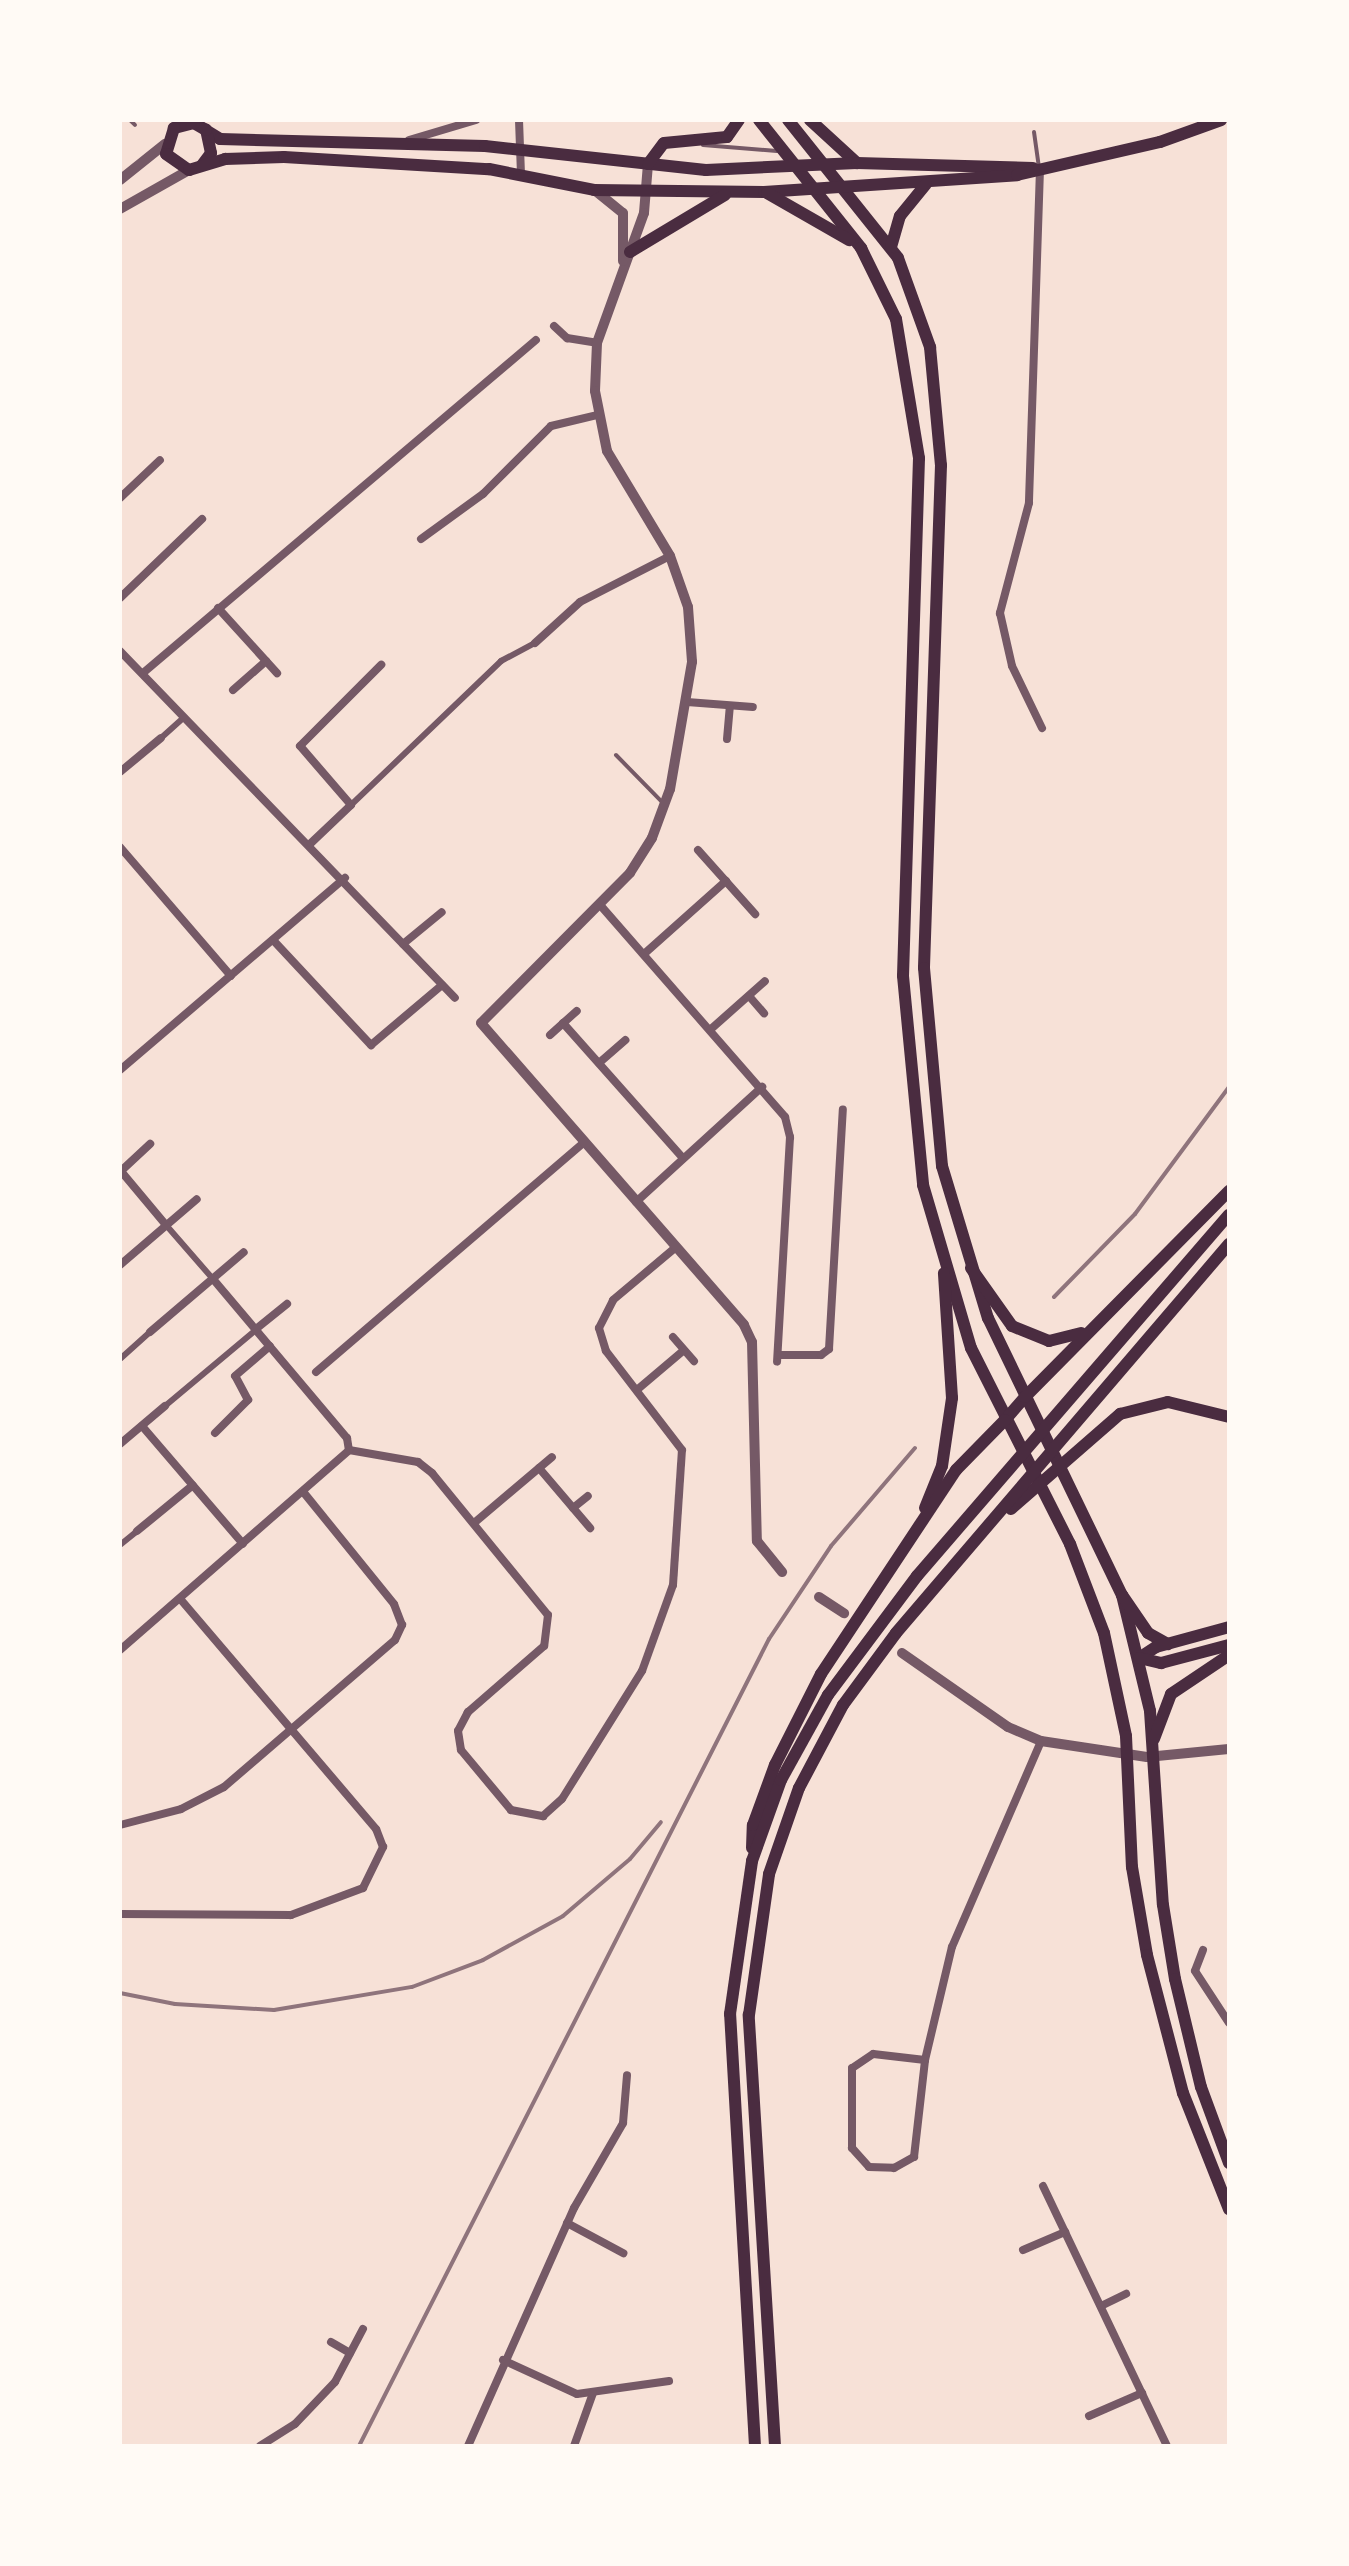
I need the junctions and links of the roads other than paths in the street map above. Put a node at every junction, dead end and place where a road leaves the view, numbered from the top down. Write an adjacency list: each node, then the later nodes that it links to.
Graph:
1 (130, 120): 10 (lane)
2 (170, 120): 13 (main road)
3 (476, 120): 15 (street)
4 (519, 120): 16 (street)
5 (739, 120): 14 (main road)
6 (759, 120): 21 (main road)
7 (788, 120): 19 (main road)
8 (810, 120): 17 (main road)
9 (1220, 120): 22 (main road)
10 (135, 126)
11 (204, 126): 13 (main road); 15 (main road); 20 (main road)
12 (1034, 132): 22 (lane)
13 (166, 140): 20 (main road); 24 (street)
14 (684, 143): 18 (main road); 21 (lane)
15 (395, 144): 16 (main road)
16 (525, 150): 18 (main road); 23 (street)
17 (857, 163): 19 (main road); 22 (main road)
18 (648, 164): 21 (main road); 29 (street)
19 (824, 165): 21 (main road); 26 (main road)
20 (196, 167): 23 (main road); 32 (street)
21 (792, 167): 28 (main road)
22 (1040, 169): 25 (main road); 59 (street)
23 (521, 175): 27 (main road)
24 (120, 180)
25 (926, 184): 26 (main road); 33 (main road)
26 (843, 187): 28 (main road); 33 (main road)
27 (594, 190): 29 (main road); 36 (street)
28 (812, 190): 31 (main road); 34 (main road)
29 (645, 191): 30 (main road); 35 (street)
30 (732, 191): 31 (main road); 35 (main road)
31 (764, 192): 34 (main road)
32 (120, 209)
33 (890, 247): 105 (main road)
34 (861, 248): 106 (main road)
35 (630, 252): 36 (street)
36 (622, 267): 39 (street)
37 (554, 326): 39 (street)
38 (536, 340): 47 (street)
39 (597, 343): 40 (street)
40 (597, 414): 44 (street); 45 (street)
41 (160, 460): 42 (street)
42 (120, 498)
43 (202, 519): 46 (street)
44 (422, 540)
45 (670, 556): 48 (street); 55 (street)
46 (120, 598)
47 (218, 608): 50 (street); 53 (street)
48 (536, 643): 64 (street)
49 (120, 651): 53 (street)
50 (266, 661): 52 (street); 54 (street)
51 (382, 665): 64 (street)
52 (277, 673)
53 (143, 674): 58 (street)
54 (233, 690)
55 (686, 702): 56 (street); 65 (street)
56 (730, 707): 57 (street); 61 (street)
57 (753, 707)
58 (184, 717): 60 (street); 66 (street)
59 (1042, 728)
60 (161, 738): 63 (street)
61 (727, 739)
62 (616, 755): 65 (lane)
63 (120, 772)
64 (350, 805): 66 (street)
65 (666, 805): 71 (street)
66 (311, 843): 69 (street)
67 (120, 848): 77 (street)
68 (698, 850): 70 (street)
69 (345, 878): 74 (street); 75 (street)
70 (726, 881): 73 (street); 76 (street)
71 (601, 906): 76 (street); 92 (street)
72 (442, 912): 75 (street)
73 (755, 914)
74 (273, 940): 77 (street); 79 (street)
75 (403, 944): 79 (street)
76 (644, 954): 85 (street)
77 (231, 976): 89 (street)
78 (765, 981): 80 (street)
79 (442, 985): 81 (street)
80 (748, 996): 83 (street); 85 (street)
81 (455, 998)
82 (577, 1010): 84 (street)
83 (764, 1013)
84 (563, 1023): 86 (street); 88 (street)
85 (711, 1029): 90 (street)
86 (550, 1034)
87 (625, 1040): 88 (street)
88 (600, 1063): 94 (street)
89 (120, 1070)
90 (762, 1087): 91 (street); 94 (street)
91 (843, 1110)
92 (583, 1143): 98 (street); 117 (street)
93 (150, 1144): 95 (street)
94 (683, 1158): 98 (street)
95 (120, 1171): 100 (street)
96 (1229, 1190): 110 (main road)
97 (197, 1199): 100 (street)
98 (636, 1202): 102 (street)
99 (1229, 1216): 159 (main road)
100 (166, 1225): 104 (street); 107 (street)
101 (1229, 1244): 140 (main road)
102 (674, 1248): 119 (street); 141 (street)
103 (244, 1252): 107 (street)
104 (120, 1265)
105 (970, 1268): 110 (main road); 120 (main road)
106 (944, 1273): 123 (main road); 136 (main road)
107 (213, 1279): 109 (street); 111 (street)
108 (287, 1304): 109 (street)
109 (256, 1329): 113 (street); 121 (street)
110 (1088, 1330): 120 (main road)
111 (150, 1332): 115 (street)
112 (673, 1336): 114 (street)
113 (270, 1346): 118 (street); 125 (street)
114 (684, 1350): 116 (street); 119 (street)
115 (120, 1359)
116 (694, 1361)
117 (316, 1372): 118 (street)
118 (302, 1384): 127 (street)
119 (638, 1389): 134 (street)
120 (1025, 1397): 123 (main road); 142 (main road)
121 (165, 1406): 124 (street)
122 (1229, 1417): 140 (main road)
123 (1005, 1420): 136 (main road); 153 (main road)
124 (142, 1426): 126 (street); 130 (street)
125 (215, 1433)
126 (120, 1444)
127 (349, 1450): 131 (street); 134 (street)
128 (552, 1456): 129 (street)
129 (539, 1468): 133 (street); 134 (street)
130 (192, 1485): 137 (street); 138 (street)
131 (304, 1492): 138 (street); 154 (street)
132 (588, 1496): 133 (street)
133 (573, 1508): 135 (street)
134 (474, 1523)
135 (590, 1528)
136 (916, 1529): 159 (main road)
137 (137, 1531): 139 (street)
138 (244, 1544): 144 (street)
139 (120, 1545)
140 (964, 1554): 186 (main road)
141 (782, 1572)
142 (1122, 1596): 147 (main road); 152 (main road)
143 (818, 1597): 145 (street)
144 (181, 1600): 149 (street); 154 (street)
145 (844, 1613)
146 (1229, 1627): 147 (main road)
147 (1168, 1644): 152 (main road)
148 (1229, 1645): 152 (main road)
149 (120, 1650)
150 (902, 1653): 156 (street)
151 (1229, 1655): 155 (main road)
152 (1140, 1658): 153 (main road); 155 (main road)
153 (1112, 1663): 167 (main road)
154 (293, 1731): 158 (street); 160 (street)
155 (1154, 1739): 165 (main road)
156 (1041, 1741): 157 (street); 163 (street)
157 (1229, 1749)
158 (120, 1825)
159 (752, 1861): 185 (main road)
160 (120, 1914)
161 (1203, 1950): 162 (street)
162 (1229, 2023)
163 (925, 2060): 163 (street)
164 (627, 2076): 168 (street)
165 (1229, 2163)
166 (1043, 2186): 169 (street)
167 (1229, 2209)
168 (567, 2223): 171 (street); 177 (street)
169 (1065, 2232): 170 (street); 173 (street)
170 (1023, 2250)
171 (623, 2253)
172 (1126, 2294): 173 (street)
173 (1100, 2306): 179 (street)
174 (363, 2329): 176 (street)
175 (331, 2342): 176 (street)
176 (350, 2353): 182 (street)
177 (502, 2360): 180 (street); 183 (street)
178 (670, 2381): 180 (street)
179 (1142, 2392): 181 (street); 187 (street)
180 (593, 2393): 184 (street)
181 (1089, 2416)
182 (260, 2446)
183 (468, 2446)
184 (574, 2446)
185 (756, 2446)
186 (776, 2446)
187 (1167, 2446)

